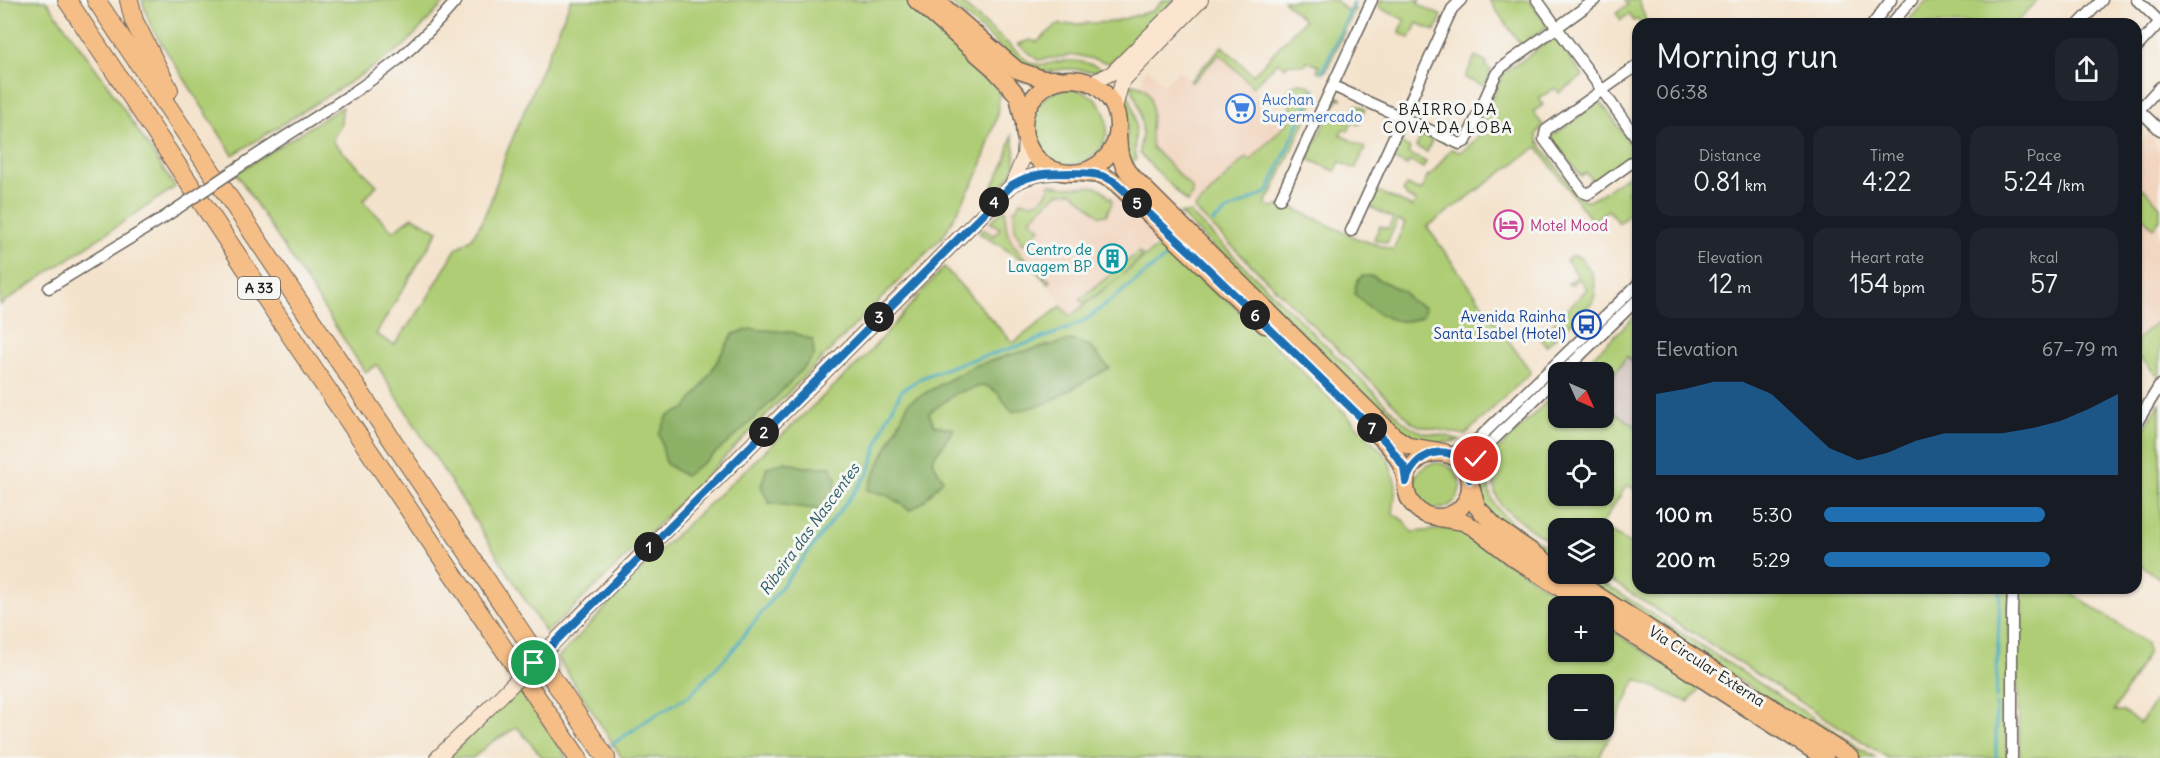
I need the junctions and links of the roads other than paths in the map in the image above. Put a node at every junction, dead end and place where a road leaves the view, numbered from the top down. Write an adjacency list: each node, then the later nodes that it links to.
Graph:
1 (96, 0): 40 (highway, A 33)
2 (129, 0): 40 (highway)
3 (458, 0): 46 (street, bridge)
4 (916, 0): 38 (main road)
5 (936, 0): 26 (main road)
6 (1185, 0): 27 (main road)
7 (1202, 0): 32 (main road)
8 (1372, 0): 28 (street)
9 (1461, 0): 34 (street)
10 (1537, 0): 23 (street)
11 (1595, 0): 23 (street)
12 (1891, 0): 18 (street)
13 (1903, 0): 19 (street)
14 (1912, 0): 20 (street)
15 (2102, 0): 21 (street)
16 (2137, 0): 22 (street)
17 (69, 5): 63 (highway, A 33)
18 (1878, 18)
19 (1893, 18)
20 (1896, 18)
21 (2085, 18)
22 (2160, 22): 24 (street)
23 (1556, 27): 30 (street); 34 (street)
24 (2142, 42)
25 (1632, 69): 30 (street)
26 (1065, 79): 27 (main road); 38 (main road)
27 (1093, 82): 32 (main road)
28 (1333, 86): 34 (street); 44 (street)
29 (2160, 87): 31 (street)
30 (1602, 91): 36 (street); 39 (street)
31 (2142, 107)
32 (1115, 108): 37 (main road)
33 (2142, 116): 35 (street)
34 (1403, 119): 45 (street)
35 (2160, 130)
36 (1632, 132)
37 (1118, 135): 42 (main road); 53 (main road)
38 (1025, 136): 41 (main road); 43 (main road)
39 (1632, 162)
40 (207, 163): 64 (highway, A 33)
41 (1062, 172): 42 (main road); 43 (main road)
42 (1080, 172): 54 (main road)
43 (1012, 185): 62 (main road, bridge)
44 (1280, 199)
45 (1351, 231)
46 (49, 288)
47 (1632, 290): 53 (street)
48 (1632, 305): 49 (street)
49 (1573, 362)
50 (2160, 385): 52 (street)
51 (1548, 386): 55 (street)
52 (2142, 414)
53 (1446, 453): 54 (main road); 55 (main road)
54 (1406, 482): 56 (main road)
55 (1471, 482): 56 (main road); 57 (main road)
56 (1438, 518): 60 (main road)
57 (1548, 563)
58 (1580, 584): 66 (main road, Via Circular Externa)
59 (2013, 594): 67 (street)
60 (1572, 596)
61 (1614, 622): 65 (main road, Via Circular Externa)
62 (437, 758)
63 (578, 758)
64 (606, 758)
65 (1825, 758)
66 (1851, 758)
67 (2012, 758)

